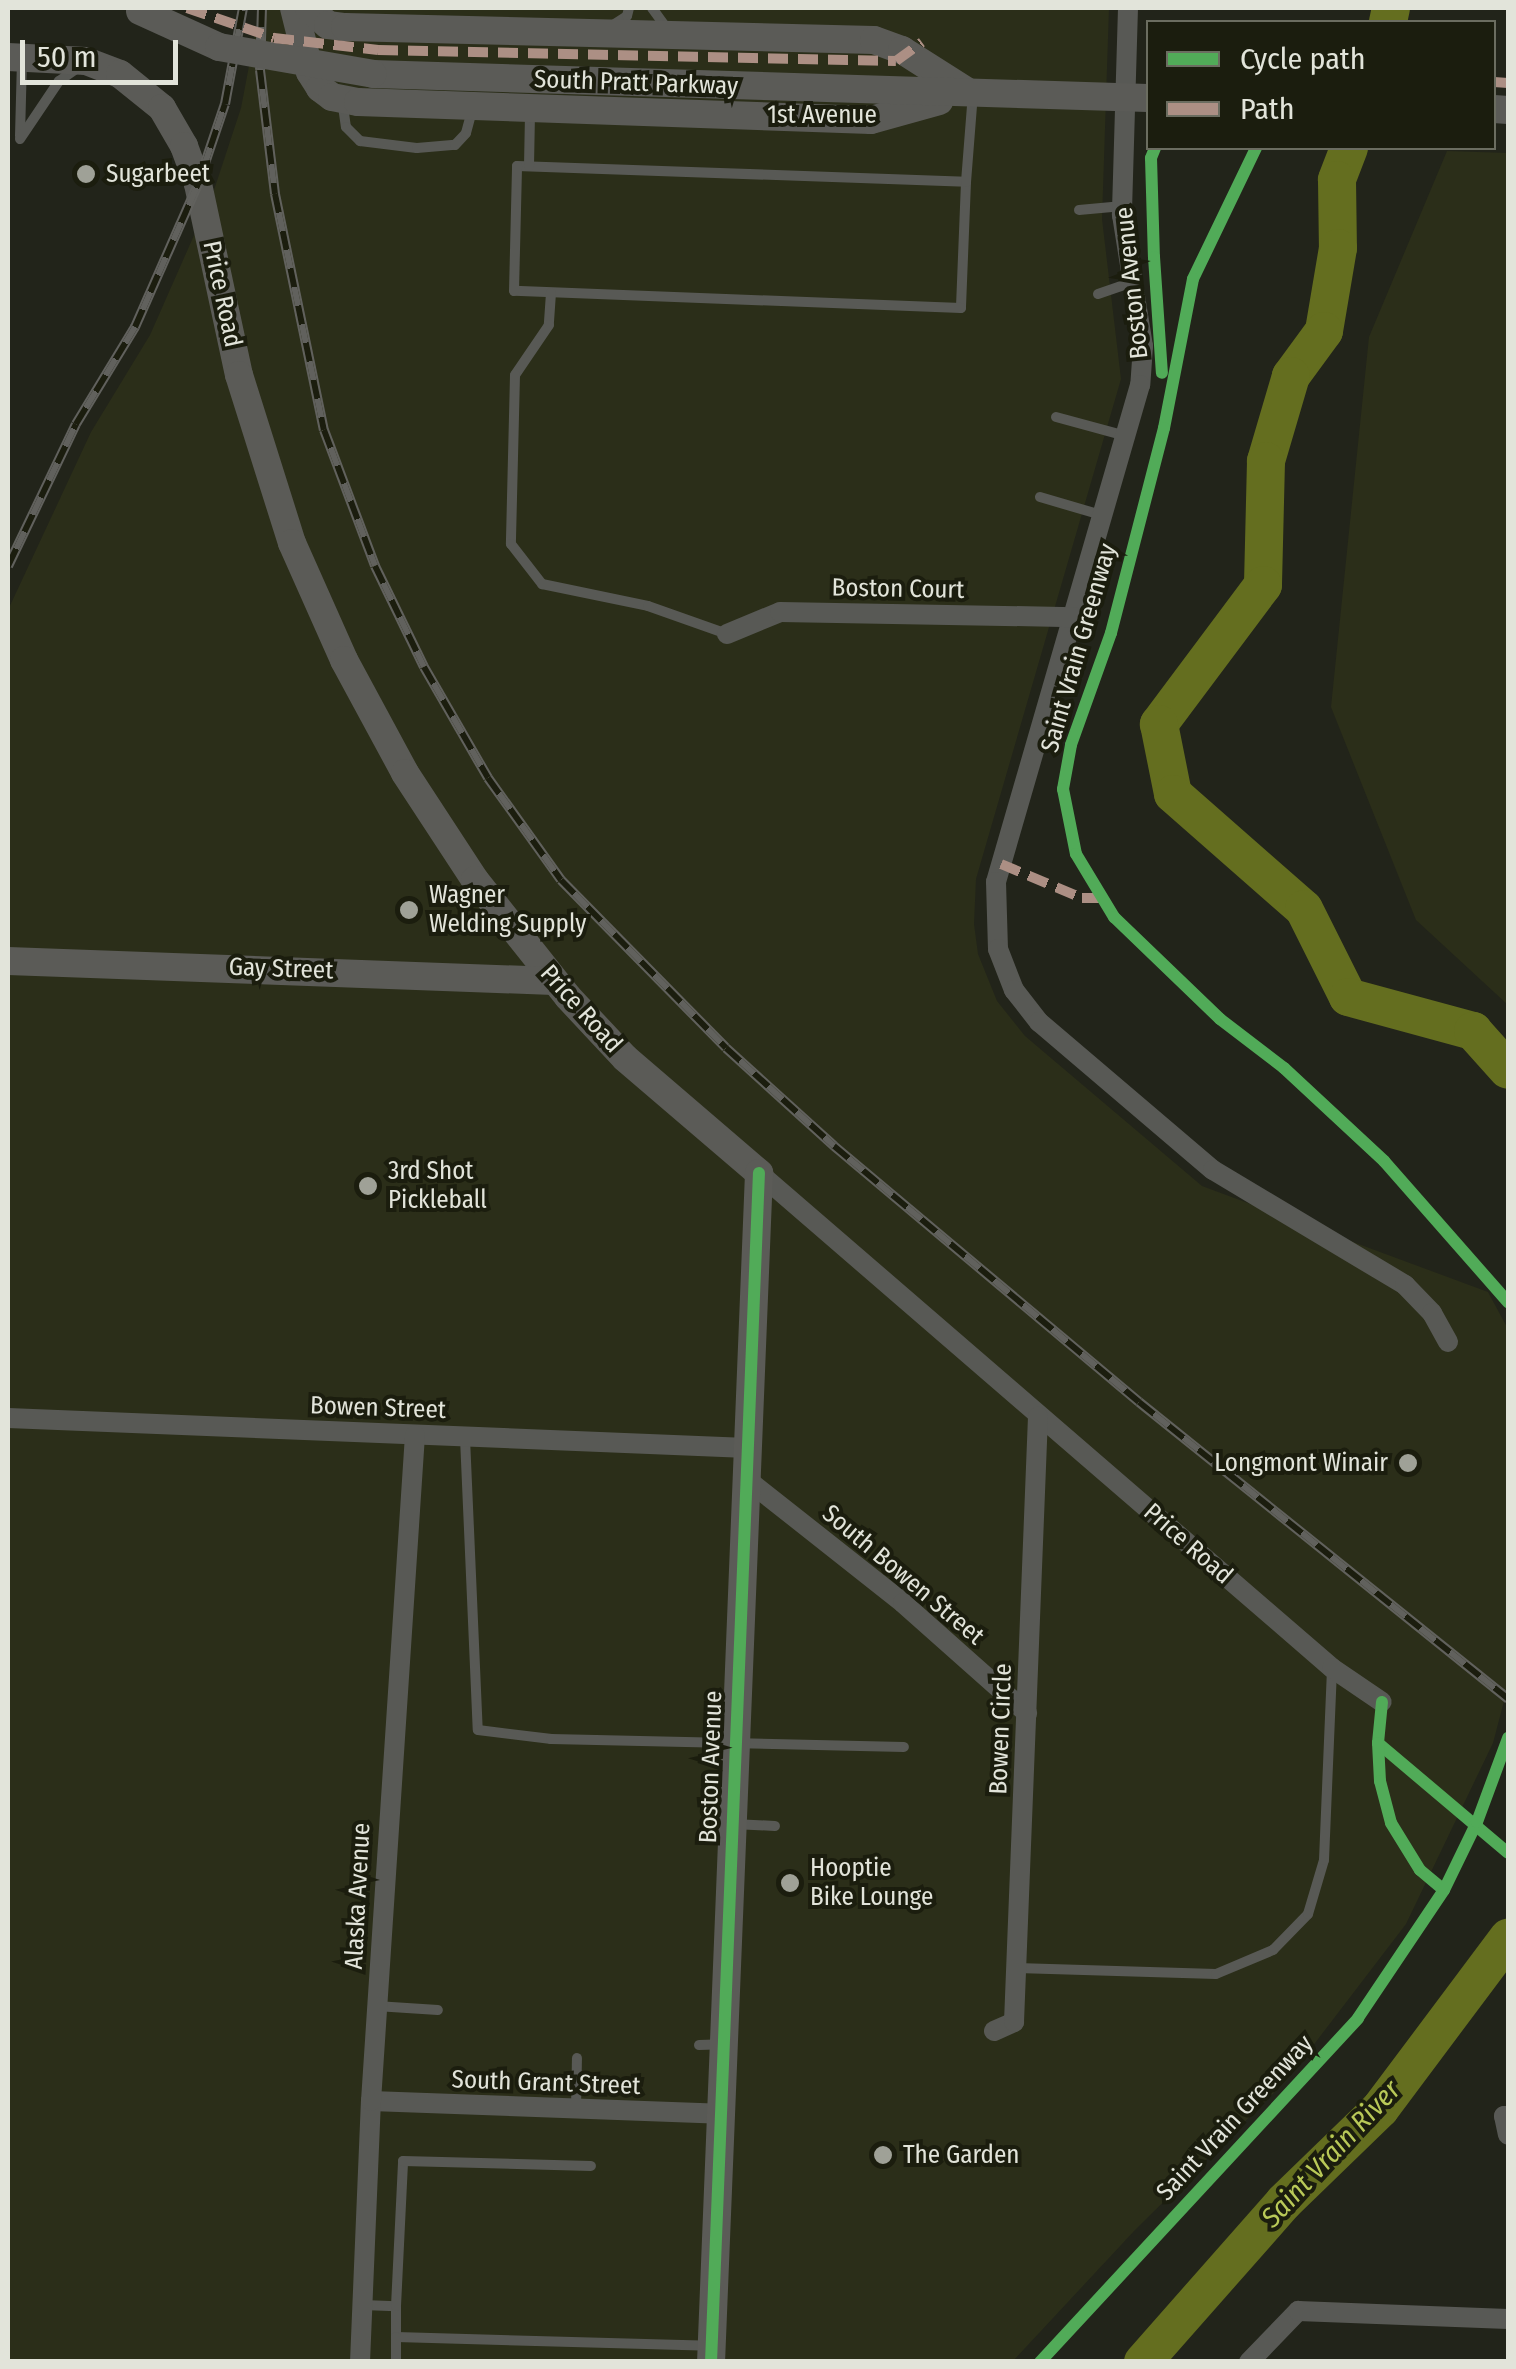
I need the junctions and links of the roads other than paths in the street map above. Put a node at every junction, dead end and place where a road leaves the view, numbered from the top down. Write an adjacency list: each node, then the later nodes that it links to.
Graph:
1 (134, 8): 11 (street, South Pratt Parkway, bridge)
2 (294, 8): 12 (street)
3 (310, 8): 7 (street)
4 (629, 8): 7 (lane)
5 (652, 8): 8 (lane)
6 (1128, 8): 13 (street, Boston Avenue)
7 (596, 35): 8 (street)
8 (690, 37): 11 (street)
9 (15, 57): 10 (street, Price Road); 10 (lane)
10 (86, 61): 30 (street, Price Road)
11 (971, 93): 13 (street, South Pratt Parkway); 15 (street, 1st Avenue); 17 (lane)
12 (342, 98): 14 (street, 1st Avenue); 14 (lane)
13 (1137, 98): 18 (street, Boston Avenue)
14 (473, 106): 15 (street, 1st Avenue)
15 (530, 108): 16 (lane)
16 (529, 166): 17 (lane); 21 (lane)
17 (966, 182): 21 (lane)
18 (1123, 206): 19 (lane); 20 (street, Boston Avenue)
19 (1079, 210)
20 (1133, 282): 22 (lane); 24 (street, Boston Avenue)
21 (552, 293): 28 (lane)
22 (1098, 294)
23 (1056, 417): 24 (lane)
24 (1126, 436): 26 (street, Boston Avenue)
25 (1040, 497): 26 (lane)
26 (1103, 516): 27 (street, Boston Avenue)
27 (1074, 617): 28 (street, Boston Court); 32 (street, Boston Avenue)
28 (727, 634)
29 (8, 961): 30 (street, Gay Street)
30 (554, 981): 31 (street, Price Road)
31 (759, 1174): 33 (street, Price Road); 37 (street, Boston Avenue)
32 (1448, 1342)
33 (1038, 1416): 39 (street, Price Road); 41 (street, Bowen Circle)
34 (8, 1418): 35 (street, Bowen Street)
35 (415, 1435): 36 (street, Bowen Street); 47 (street, Alaska Avenue)
36 (465, 1437): 37 (street, Bowen Street); 42 (lane)
37 (747, 1448): 38 (street, Boston Avenue)
38 (745, 1478): 41 (street, South Bowen Street); 42 (street, Boston Avenue)
39 (1332, 1668): 40 (street, Price Road); 46 (lane)
40 (1382, 1702)
41 (1026, 1713): 46 (street, Bowen Circle)
42 (735, 1743): 43 (lane); 44 (street, Boston Avenue)
43 (904, 1747)
44 (732, 1824): 45 (lane); 53 (street, Boston Avenue)
45 (775, 1826)
46 (1017, 1968): 49 (street, Bowen Circle)
47 (376, 2006): 48 (lane); 51 (street, Alaska Avenue)
48 (438, 2010)
49 (994, 2031)
50 (578, 2058): 52 (lane)
51 (370, 2101): 52 (street, South Grant Street); 55 (street, Alaska Avenue)
52 (576, 2109): 53 (street, South Grant Street)
53 (720, 2114): 59 (street, Boston Avenue)
54 (591, 2166): 56 (lane)
55 (363, 2305): 56 (lane); 60 (street, Alaska Avenue)
56 (396, 2306): 58 (lane)
57 (1508, 2319): 62 (street)
58 (396, 2337): 59 (lane); 61 (lane)
59 (711, 2354)
60 (360, 2362)
61 (396, 2362)
62 (1249, 2362)

